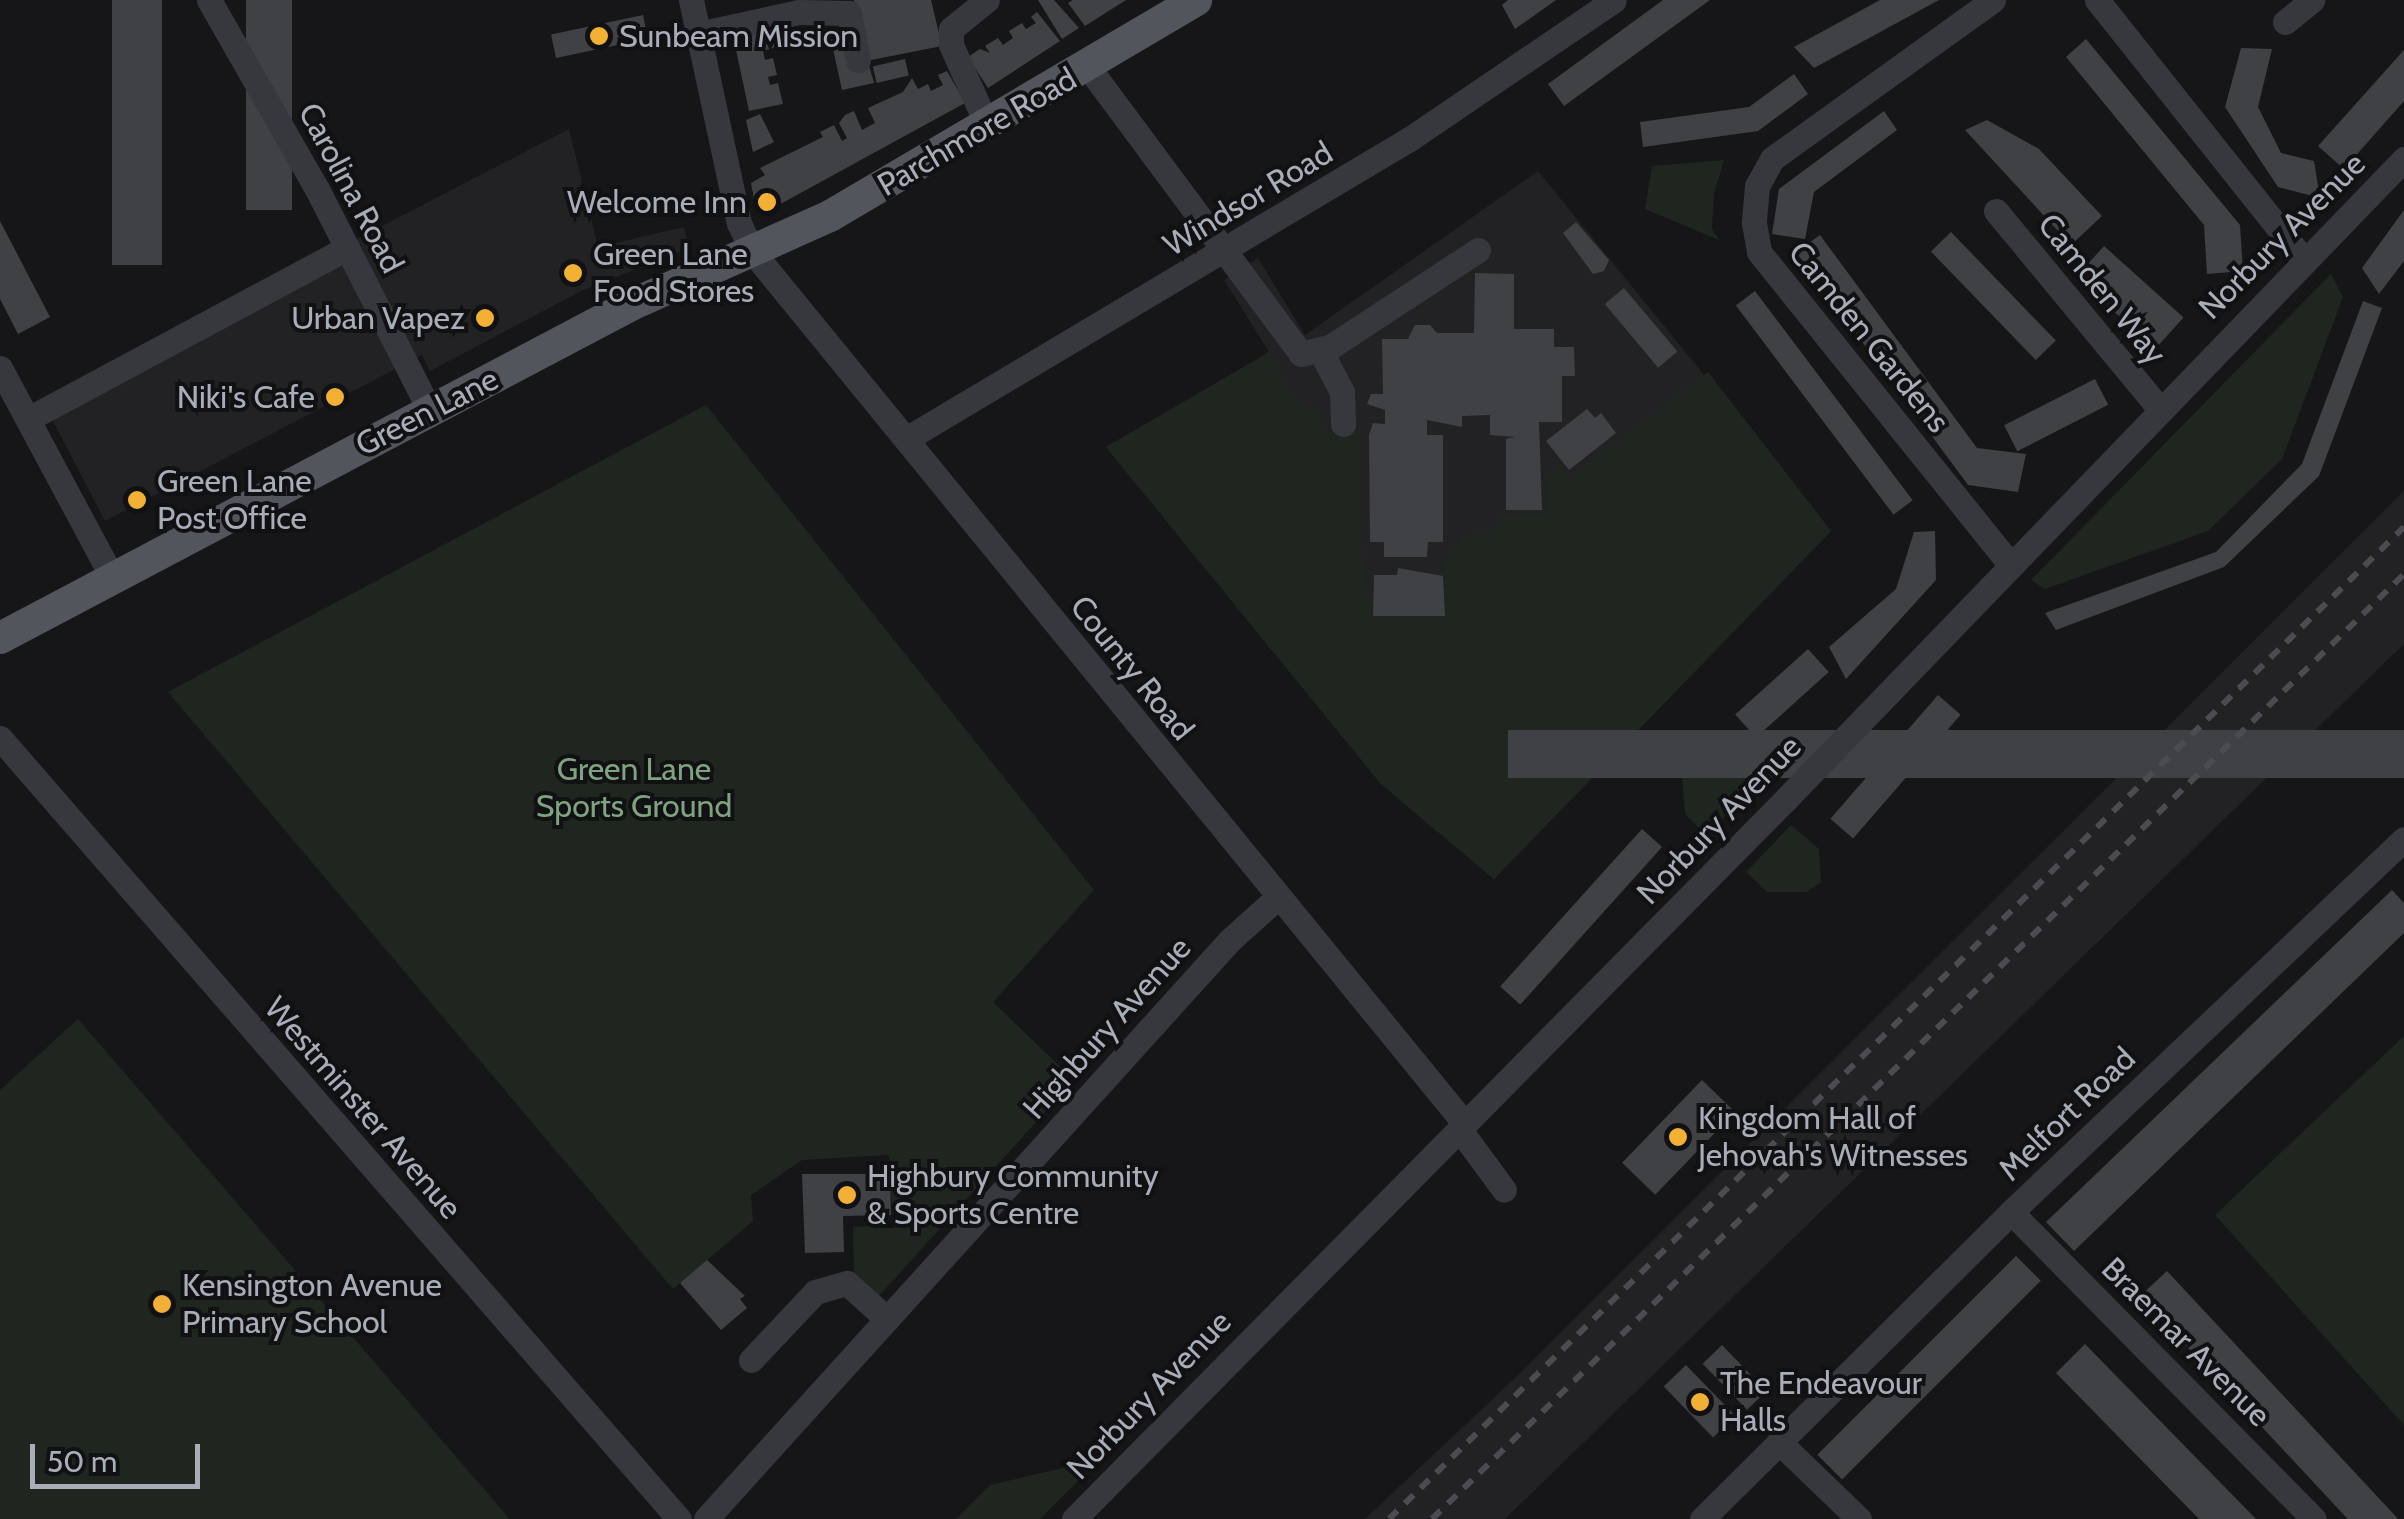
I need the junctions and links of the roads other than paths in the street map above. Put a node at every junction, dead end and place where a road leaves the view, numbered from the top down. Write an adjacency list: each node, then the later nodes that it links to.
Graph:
1 (209, 0): 16 (street, Carolina Road)
2 (691, 0): 10 (street)
3 (987, 0): 13 (street)
4 (1196, 0): 12 (main road, Parchmore Road)
5 (1614, 0): 17 (street, Windsor Road)
6 (1992, 0): 28 (street, Camden Gardens)
7 (2097, 0): 20 (street)
8 (2312, 0): 9 (street)
9 (2286, 22)
10 (698, 34): 11 (street); 19 (street)
11 (858, 60)
12 (1088, 67): 13 (main road, Parchmore Road); 17 (street)
13 (987, 125): 19 (main road, Parchmore Road)
14 (2404, 159): 20 (street, Norbury Avenue)
15 (1996, 210): 23 (street, Camden Way)
16 (347, 248): 24 (street, Carolina Road); 25 (street)
17 (1226, 250): 21 (street); 27 (street, Windsor Road)
18 (1478, 250): 21 (street)
19 (752, 251): 24 (main road, Green Lane); 27 (street, County Road)
20 (2304, 260): 23 (street, Norbury Avenue)
21 (1321, 352): 26 (street)
22 (0, 368): 25 (street)
23 (2158, 407): 28 (street, Norbury Avenue)
24 (430, 411): 29 (main road, Green Lane)
25 (28, 419): 29 (street)
26 (1344, 424)
27 (906, 439): 33 (street, County Road)
28 (2009, 563): 34 (street, Norbury Avenue)
29 (112, 576): 30 (main road, Green Lane)
30 (0, 638)
31 (0, 738): 40 (street, Westminster Avenue)
32 (2404, 839): 36 (street, Melfort Road)
33 (1278, 897): 34 (street, County Road); 37 (street, Highbury Avenue)
34 (1462, 1127): 35 (street, County Road); 42 (street, Norbury Avenue)
35 (1504, 1190)
36 (2011, 1212): 39 (street, Melfort Road); 45 (street, Braemar Avenue)
37 (887, 1319): 38 (street); 41 (street, Highbury Avenue)
38 (751, 1360)
39 (1779, 1442): 43 (street, Melfort Road); 44 (street)
40 (680, 1519)
41 (706, 1519)
42 (1074, 1519)
43 (1702, 1519)
44 (1859, 1519)
45 (2314, 1519)

